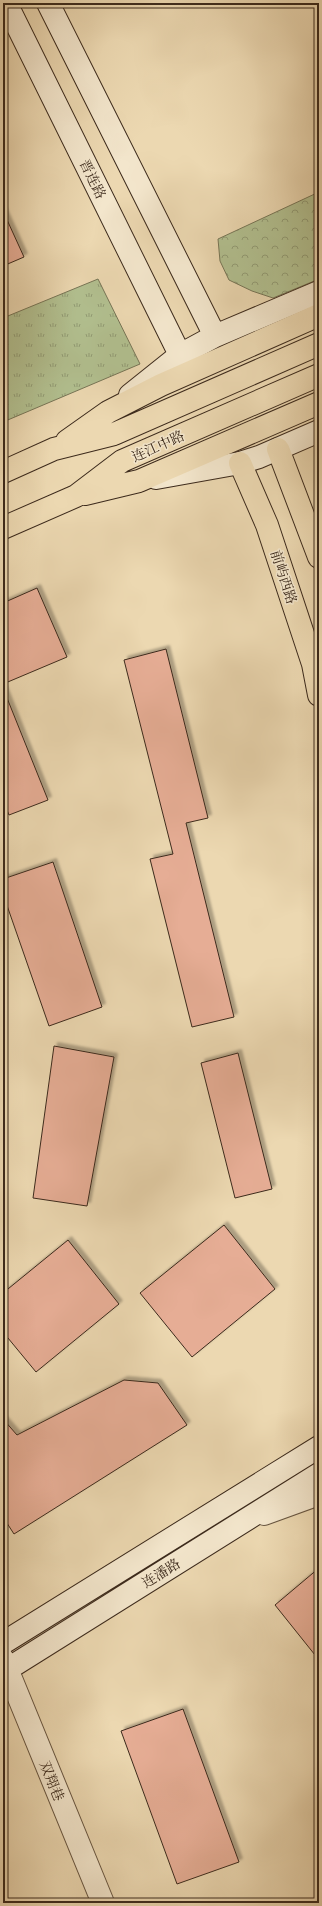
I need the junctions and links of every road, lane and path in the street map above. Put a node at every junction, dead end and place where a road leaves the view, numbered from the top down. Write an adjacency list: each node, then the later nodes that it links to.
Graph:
1 (6, 3): 7 (main road, 晋连路)
2 (48, 3): 5 (main road)
3 (319, 292): 5 (main road)
4 (319, 315): 7 (main road)
5 (215, 336): 7 (main road)
6 (319, 344): 11 (main road, 连江中路)
7 (186, 363): 11 (main road)
8 (319, 375): 16 (main road, 连江中路)
9 (319, 403): 15 (main road)
10 (319, 431): 12 (main road)
11 (54, 449): 14 (main road, 连江中路)
12 (278, 449): 13 (main road); 18 (main road)
13 (240, 463): 15 (main road); 19 (main road, 前屿西路)
14 (3, 472)
15 (139, 481): 16 (main road)
16 (76, 496): 17 (main road, 连江中路)
17 (3, 528)
18 (319, 558)
19 (319, 695)
20 (319, 1447): 24 (main road, 连潘路)
21 (319, 1474): 23 (main road, 连潘路)
22 (319, 1494): 23 (main road)
23 (244, 1521): 25 (main road, 连潘路)
24 (3, 1643)
25 (4, 1667): 26 (main road, 双翔巷)
26 (103, 1903)

